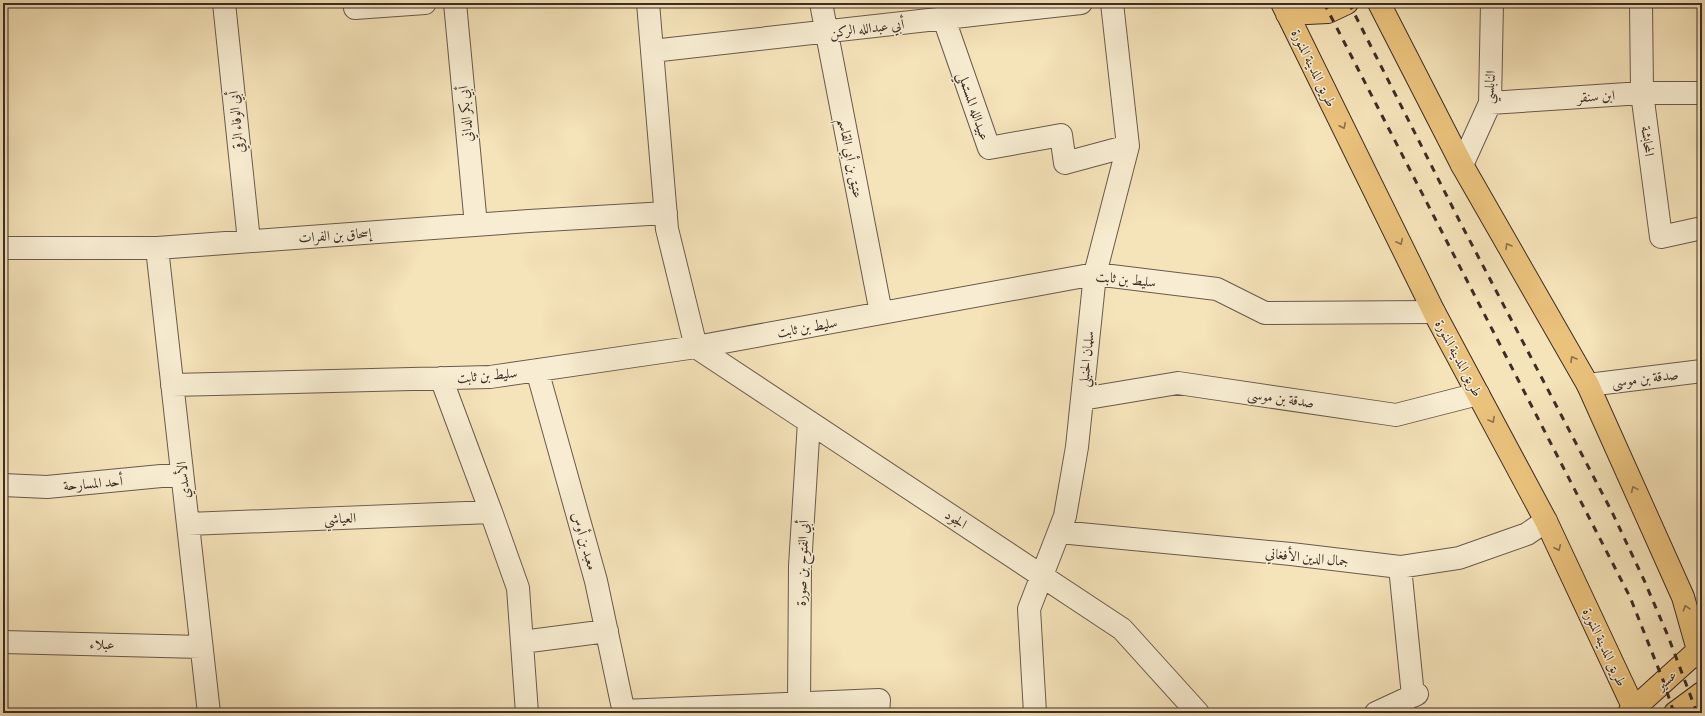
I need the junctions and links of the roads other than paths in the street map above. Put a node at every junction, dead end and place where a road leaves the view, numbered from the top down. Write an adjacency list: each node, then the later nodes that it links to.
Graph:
1 (224, 3): 25 (street, أبي الوفاء الرقي)
2 (355, 3): 3 (street)
3 (425, 3)
4 (455, 3): 23 (street, أبي بكر الداني)
5 (648, 3): 16 (street)
6 (821, 3): 15 (street, عتيق بن أبي القاسم)
7 (1081, 3): 14 (street, أبي عبدالله الركن)
8 (1112, 3): 20 (street, سلمان الحنبلي)
9 (1348, 3): 13 (main road)
10 (1379, 3): 21 (main road)
11 (1492, 3): 19 (street, النابلسي)
12 (1641, 3): 17 (street, المحابشة)
13 (1285, 9): 29 (main road, طريق المدينة المنورة, one-way to 29)
14 (944, 19): 15 (street, أبي عبدالله الركن); 20 (street, عبيدالله المستملي)
15 (828, 32): 16 (street, أبي عبدالله الركن); 30 (street, عتيق بن أبي القاسم)
16 (652, 51): 22 (street)
17 (1642, 93): 18 (street, ابن سنقر); 19 (street, ابن سنقر); 24 (street, المحابشة)
18 (1702, 93)
19 (1490, 103): 21 (street, النابلسي)
20 (1128, 146): 28 (street, سلمان الحنبلي)
21 (1462, 165): 36 (main road, one-way to 21)
22 (666, 213): 23 (street, إسحاق بن الفرات); 31 (street)
23 (476, 225): 25 (street, إسحاق بن الفرات)
24 (1702, 228)
25 (249, 241): 27 (street, إسحاق بن الفرات)
26 (3, 248): 27 (street, إسحاق بن الفرات)
27 (157, 248): 35 (street, الأسدي)
28 (1095, 274): 29 (street, سليط بن ثابت); 30 (street, سليط بن ثابت); 38 (street, سلمان الحنبلي)
29 (1434, 312): 37 (main road, طريق المدينة المنورة)
30 (882, 313): 31 (street, سليط بن ثابت)
31 (696, 347): 32 (street, سليط بن ثابت); 39 (street, الجود)
32 (536, 370): 34 (street, سليط بن ثابت); 48 (street, معبد بن أوس)
33 (1702, 371): 36 (street, صدقة بن موسى)
34 (441, 378): 35 (street, سليط بن ثابت); 42 (street)
35 (172, 385): 40 (street, الأسدي)
36 (1588, 385): 52 (main road, one-way to 36)
37 (1478, 394): 38 (street, صدقة بن موسى); 43 (main road, طريق المدينة المنورة, one-way to 43)
38 (1082, 399): 45 (street, سلمان الحنبلي)
39 (808, 422): 47 (street, الجود); 54 (street, أبي الفتوح بن صورة)
40 (182, 474): 41 (street, أحد المسارحة); 44 (street, الأسدي)
41 (3, 485)
42 (491, 512): 44 (street, العياشي); 50 (street)
43 (1546, 521): 46 (street, جمال الدين الأفغاني); 58 (main road, طريق المدينة المنورة, one-way to 58)
44 (188, 524): 51 (street, الأسدي)
45 (1059, 532): 46 (street, جمال الدين الأفغاني); 47 (street, سلمان الحنبلي)
46 (1400, 567): 64 (street)
47 (1043, 577): 62 (street, سلمان الحنبلي); 63 (street, الجود)
48 (607, 631): 50 (street); 57 (street, معبد بن أوس)
49 (3, 642): 51 (street, عبلاء)
50 (522, 642): 60 (street)
51 (201, 646): 59 (street, الأسدي)
52 (1701, 652): 58 (main road, عسير)
53 (1702, 693): 65 (main road)
54 (799, 704): 55 (street); 61 (street)
55 (749, 709): 56 (street)
56 (687, 711): 57 (street)
57 (623, 712)
58 (1633, 712)
59 (209, 713)
60 (527, 713)
61 (878, 713)
62 (1035, 713)
63 (1198, 713)
64 (1376, 713)
65 (1675, 713)

